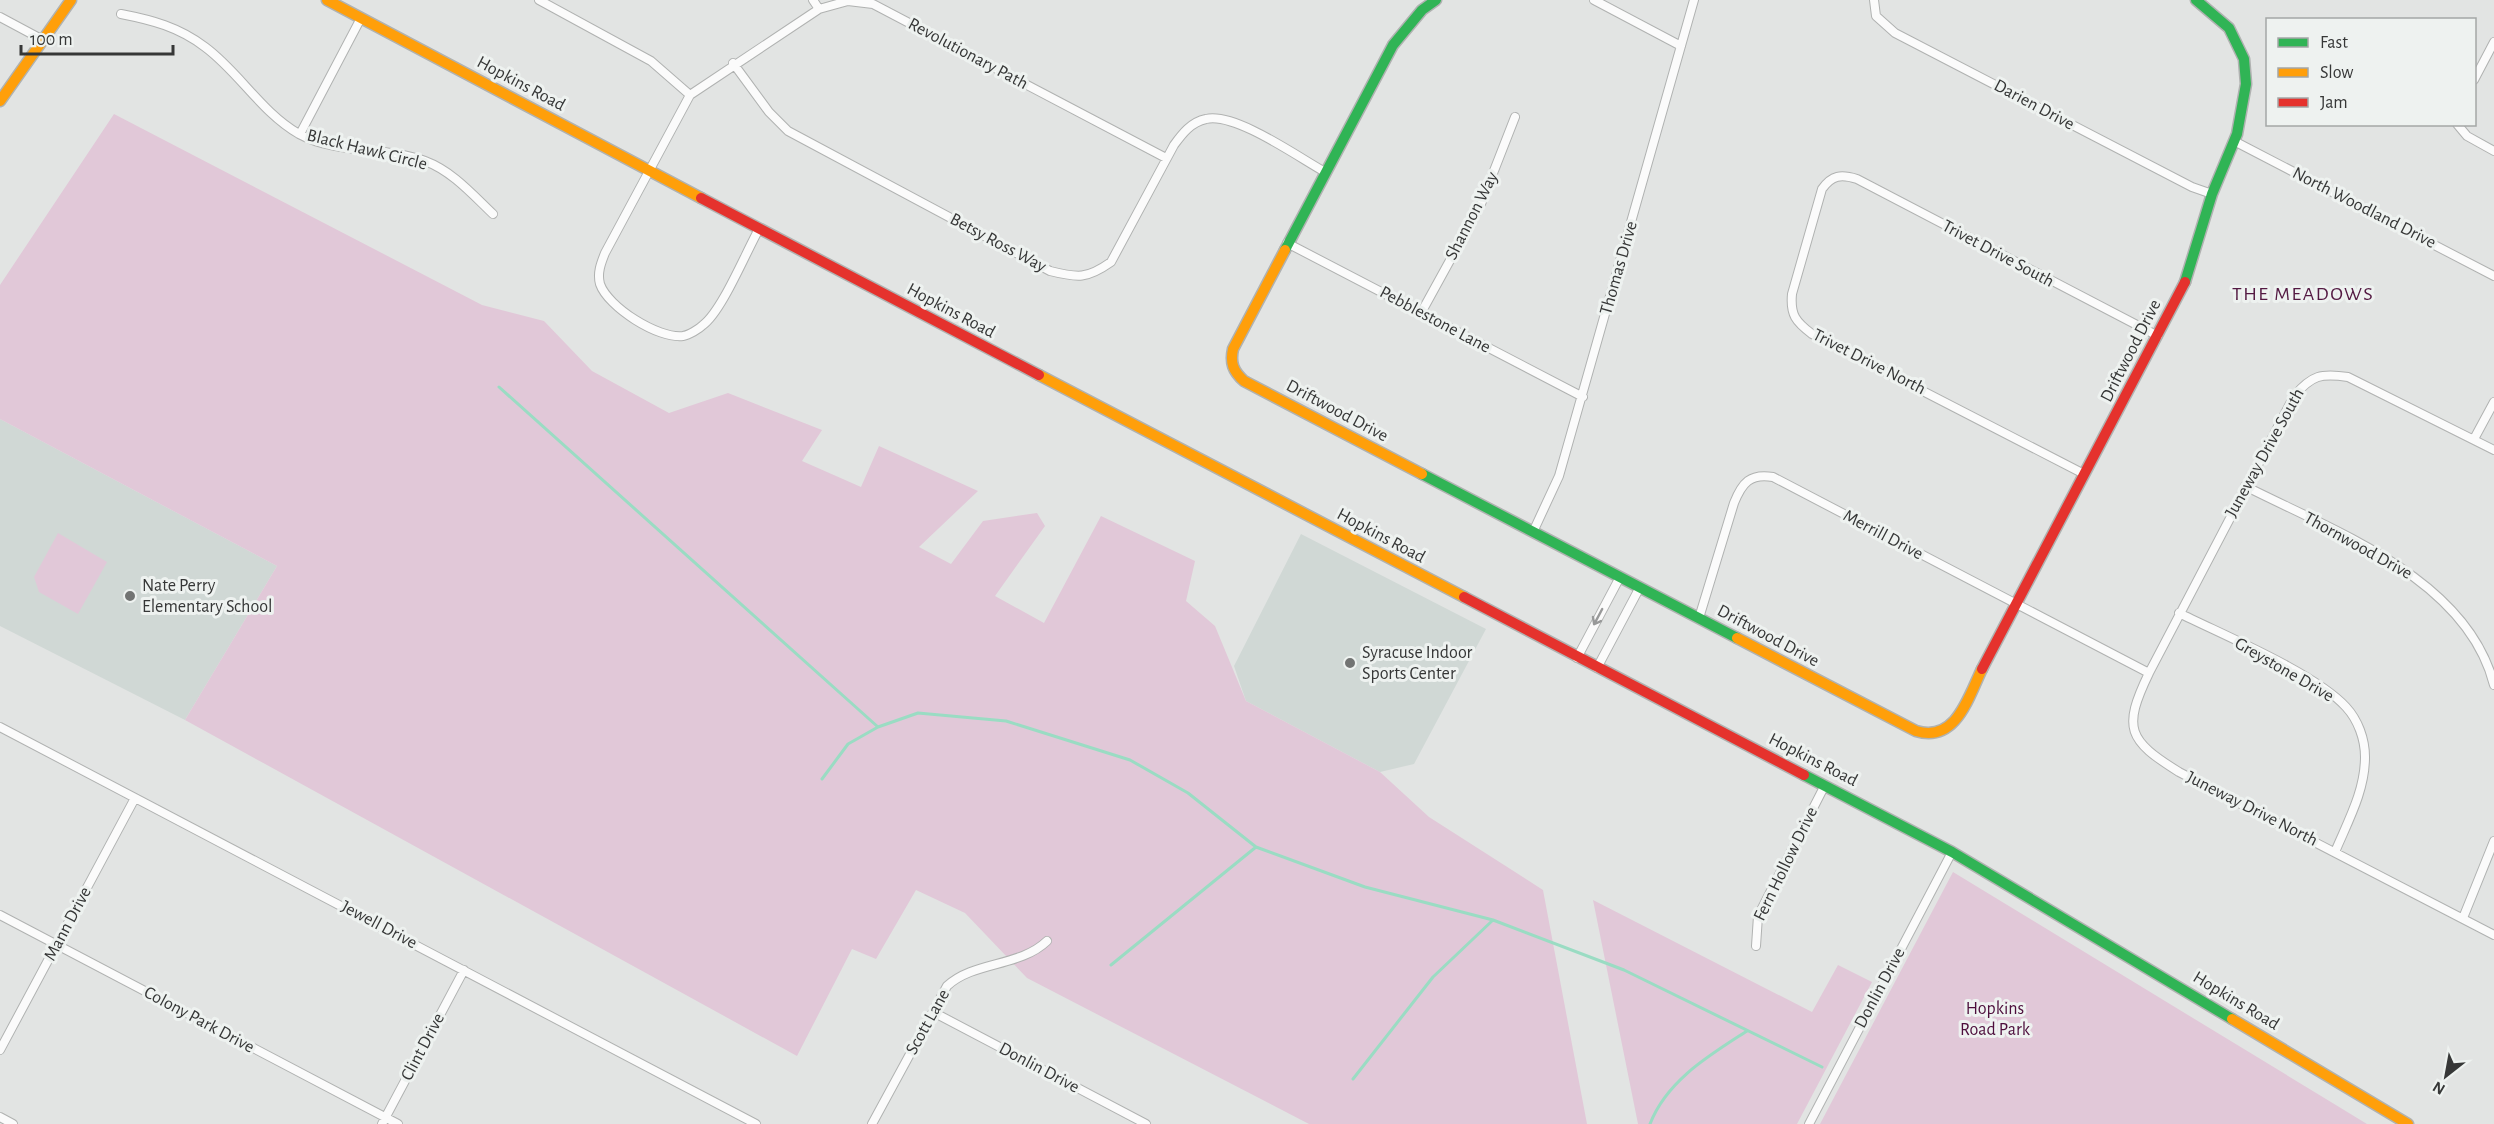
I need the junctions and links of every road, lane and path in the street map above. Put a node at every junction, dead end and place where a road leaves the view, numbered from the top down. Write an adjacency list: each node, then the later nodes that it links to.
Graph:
1 (71, 0): 14 (street)
2 (327, 0): 13 (street, Hopkins Road)
3 (539, 0): 19 (street)
4 (813, 0): 10 (street)
5 (1436, 0): 28 (street, Driftwood Drive)
6 (1594, 0): 16 (street)
7 (1694, 0): 16 (street, Thomas Drive)
8 (1874, 0): 30 (street, Darien Drive)
9 (2196, 0): 24 (street, Driftwood Drive)
10 (819, 9): 17 (street, Revolutionary Path); 26 (street, Revolutionary Path)
11 (121, 14): 23 (street, Black Hawk Circle)
12 (0, 18): 14 (street)
13 (361, 18): 23 (street); 27 (street, Hopkins Road)
14 (43, 40): 20 (street)
15 (2494, 42): 18 (street)
16 (1681, 46): 37 (street, Thomas Drive)
17 (733, 63): 19 (street, Revolutionary Path); 26 (street, Betsy Ross Way)
18 (2476, 78)
19 (690, 94): 27 (street, Revolutionary Path)
20 (0, 101)
21 (1515, 117): 35 (street, Shannon Way)
22 (2459, 126): 25 (street)
23 (300, 134): 31 (street, Black Hawk Circle)
24 (2234, 141): 30 (street, Driftwood Drive); 34 (street, North Woodland Drive)
25 (2494, 151)
26 (1166, 158): 28 (street, Betsy Ross Way)
27 (649, 171): 32 (street, Hopkins Road); 32 (street)
28 (1325, 172): 33 (street, Driftwood Drive)
29 (1839, 176): 36 (street, Trivet Drive South); 41 (street, Trivet Drive North)
30 (2212, 194): 36 (street, Driftwood Drive)
31 (492, 214)
32 (759, 229): 49 (street, Hopkins Road)
33 (1287, 243): 35 (street, Pebblestone Lane); 43 (street, Driftwood Drive)
34 (2494, 276)
35 (1421, 313): 37 (street, Pebblestone Lane)
36 (2158, 336): 41 (street, Driftwood Drive)
37 (1583, 397): 43 (street, Thomas Drive)
38 (2494, 402): 39 (street)
39 (2474, 439): 40 (street, Juneway Drive South); 42 (street, Juneway Drive South)
40 (2494, 450)
41 (2084, 474): 46 (street, Driftwood Drive)
42 (2245, 486): 47 (street, Juneway Drive South); 52 (street, Thornwood Drive)
43 (1533, 532): 44 (street, Driftwood Drive)
44 (1620, 577): 45 (street, Driftwood Drive); 49 (street, one-way to 49)
45 (1640, 587): 48 (street, Driftwood Drive); 50 (street)
46 (2015, 605): 48 (street, Driftwood Drive); 48 (street, Merrill Drive); 51 (street, Merrill Drive)
47 (2179, 613): 51 (street, Juneway Drive North); 59 (street, Greystone Drive)
48 (1699, 618)
49 (1577, 658): 50 (street, Hopkins Road)
50 (1597, 668): 55 (street, Hopkins Road)
51 (2148, 673): 59 (street, Juneway Drive North)
52 (2493, 675): 53 (street, Thornwood Drive)
53 (2494, 685)
54 (0, 727): 56 (street, Jewell Drive)
55 (1825, 785): 58 (street, Hopkins Road); 65 (street, Fern Hollow Drive)
56 (135, 798): 64 (street, Mann Drive); 66 (street, Jewell Drive)
57 (2494, 841): 61 (street)
58 (1952, 852): 76 (street, Donlin Drive); 77 (street, Hopkins Road)
59 (2335, 852): 61 (street, Juneway Drive North)
60 (0, 915): 64 (street, Colony Park Drive)
61 (2463, 918): 62 (street, Juneway Drive North)
62 (2494, 935)
63 (1047, 942): 67 (street, Scott Lane)
64 (56, 945): 68 (street, Mann Drive); 70 (street, Colony Park Drive)
65 (1756, 946)
66 (464, 970): 70 (street, Clint Drive); 73 (street, Jewell Drive)
67 (933, 1012): 74 (street, Scott Lane); 75 (street, Donlin Drive)
68 (0, 1050)
69 (0, 1117): 71 (street)
70 (384, 1121): 72 (street, Colony Park Drive)
71 (13, 1124)
72 (398, 1124)
73 (754, 1124)
74 (872, 1124)
75 (1146, 1124)
76 (1809, 1124)
77 (2408, 1124)

